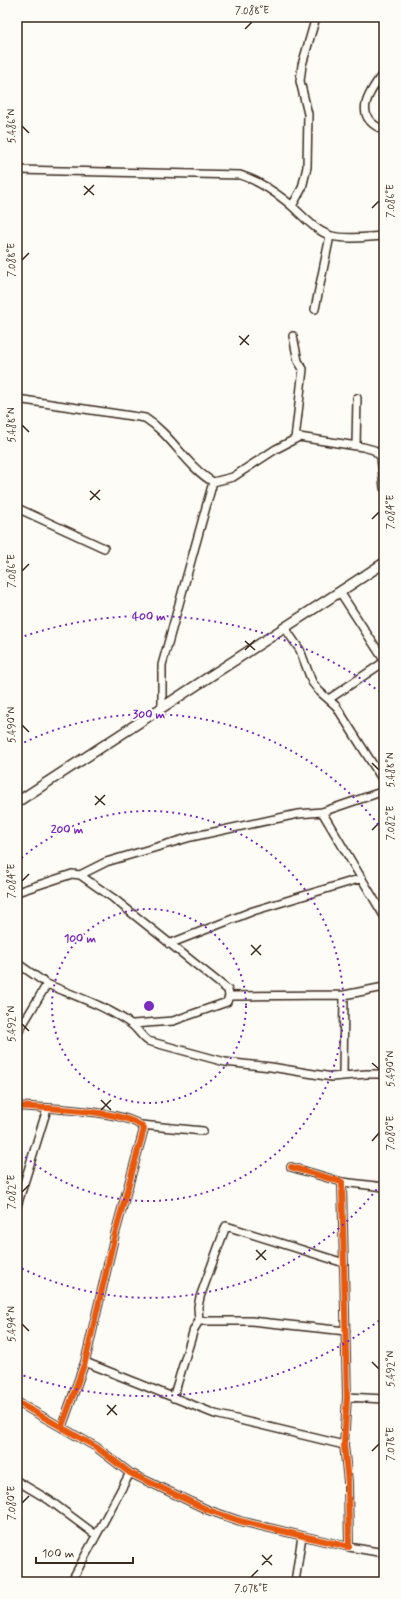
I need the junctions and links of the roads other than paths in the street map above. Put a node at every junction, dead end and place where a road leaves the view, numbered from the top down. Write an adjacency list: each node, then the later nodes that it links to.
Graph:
1 (316, 17): 5 (street)
2 (384, 72): 3 (street)
3 (384, 130)
4 (17, 170): 5 (street)
5 (292, 206): 6 (street)
6 (330, 236): 7 (street); 8 (street)
7 (384, 236)
8 (315, 308)
9 (293, 336): 12 (street)
10 (356, 398): 13 (street)
11 (17, 399): 14 (street)
12 (295, 439): 13 (street); 14 (street)
13 (356, 446): 15 (street)
14 (213, 482): 23 (street)
15 (384, 488)
16 (17, 508): 17 (street)
17 (104, 548)
18 (384, 563): 19 (main road)
19 (340, 592): 20 (main road); 21 (street)
20 (285, 628): 22 (street); 23 (main road)
21 (384, 661): 22 (street)
22 (329, 699): 24 (street)
23 (162, 708): 26 (main road)
24 (384, 782)
25 (384, 791): 27 (street)
26 (17, 802)
27 (322, 812): 28 (street); 29 (street)
28 (80, 875): 30 (street); 32 (street)
29 (362, 878): 31 (street); 32 (street)
30 (17, 892)
31 (384, 916)
32 (170, 944): 37 (street)
33 (17, 963): 34 (street)
34 (47, 984): 38 (street); 39 (street)
35 (384, 987): 36 (street)
36 (344, 995): 37 (street); 41 (street)
37 (229, 996): 38 (street)
38 (133, 1024): 41 (street)
39 (17, 1034)
40 (384, 1074): 41 (street)
41 (344, 1076)
42 (17, 1106): 43 (street)
43 (47, 1109): 44 (street); 49 (street)
44 (141, 1125): 45 (street); 53 (street)
45 (203, 1131)
46 (291, 1167): 47 (street)
47 (342, 1182): 48 (street); 50 (street)
48 (384, 1187)
49 (17, 1206)
50 (344, 1263): 51 (street); 52 (street)
51 (199, 1321): 52 (street); 55 (street)
52 (346, 1331): 54 (street)
53 (86, 1362): 55 (street); 58 (street)
54 (347, 1397): 56 (street); 59 (street)
55 (173, 1398): 59 (street)
56 (384, 1399)
57 (17, 1402): 58 (street)
58 (62, 1426): 60 (street)
59 (344, 1445): 64 (street)
60 (130, 1473): 62 (street); 63 (street)
61 (17, 1480): 62 (street)
62 (96, 1535): 66 (street)
63 (302, 1536): 64 (street); 67 (street)
64 (349, 1547): 65 (street)
65 (384, 1553)
66 (71, 1582)
67 (296, 1582)

